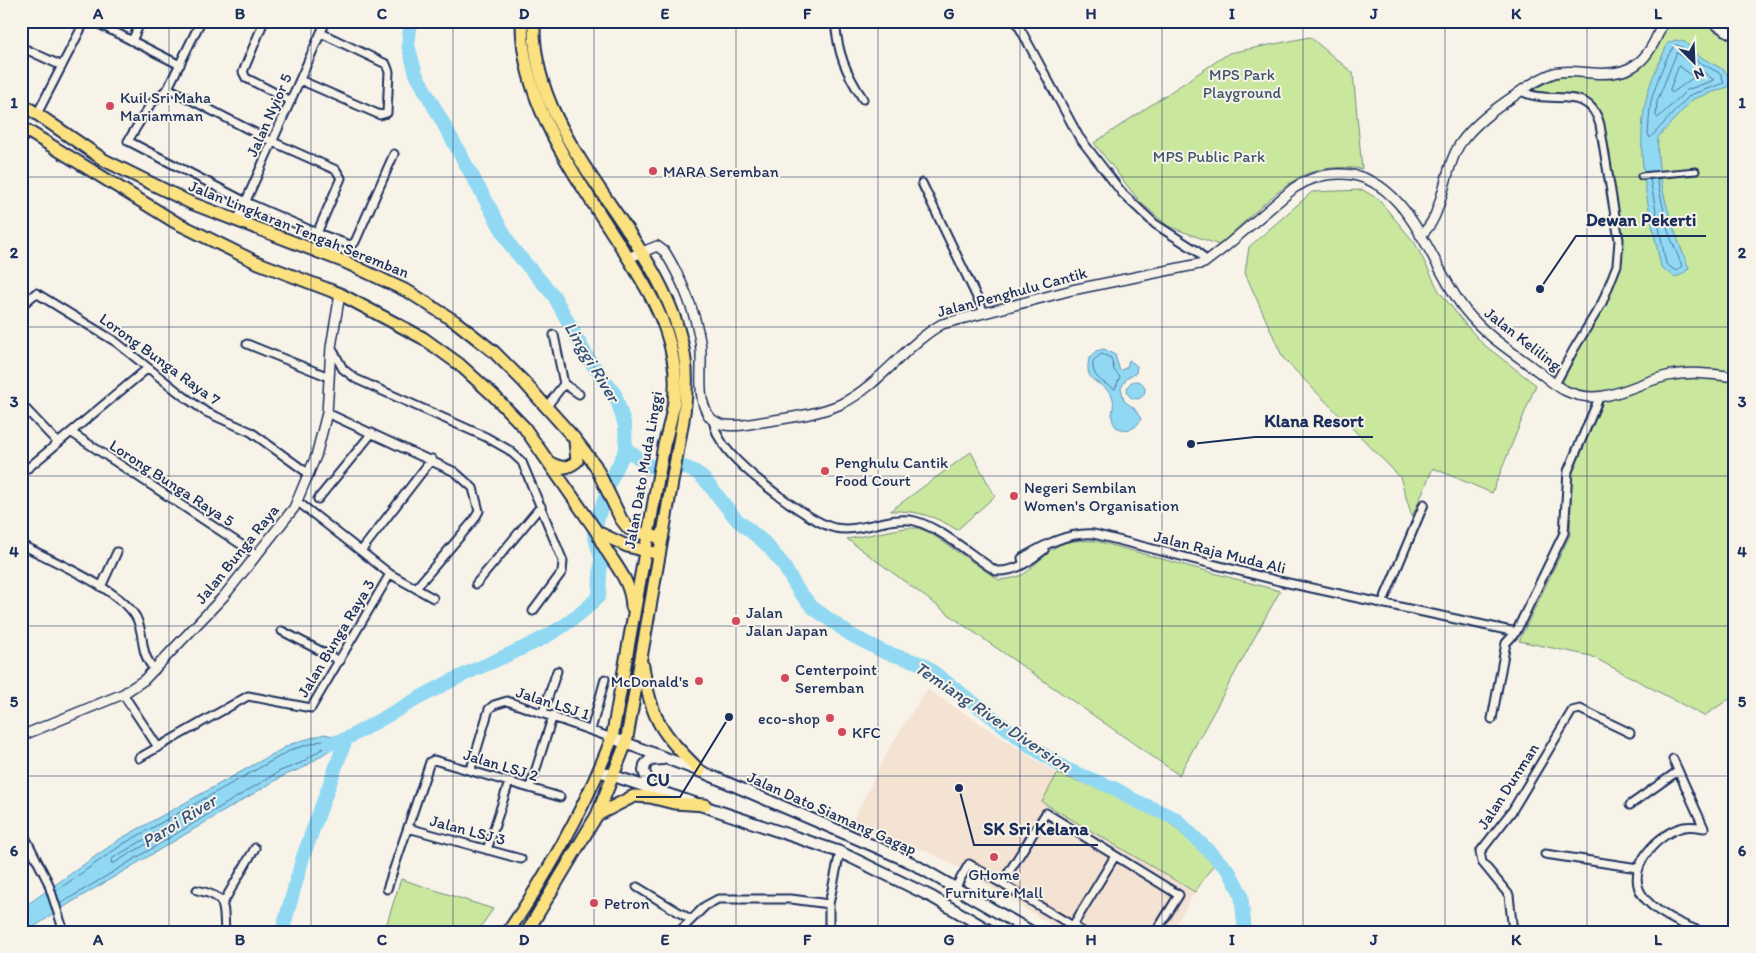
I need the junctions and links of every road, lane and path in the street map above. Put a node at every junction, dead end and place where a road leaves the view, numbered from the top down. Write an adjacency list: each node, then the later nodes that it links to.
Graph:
1 (85, 21): 19 (street)
2 (93, 21): 16 (street)
3 (141, 21): 16 (street)
4 (201, 21): 18 (street)
5 (264, 21): 24 (street)
6 (326, 21): 14 (street, Jalan Nyior 5)
7 (522, 21): 39 (main road, Jalan Dato Muda Linggi)
8 (534, 21): 38 (main road, Jalan Dato Muda Linggi)
9 (835, 21): 23 (street)
10 (1016, 21): 40 (street)
11 (1663, 21): 22 (street)
12 (1710, 21): 13 (street)
13 (1719, 25): 15 (street)
14 (321, 33): 20 (street, Jalan Nyior 5); 20 (street)
15 (1735, 36)
16 (132, 41): 18 (street)
17 (21, 47): 19 (street)
18 (180, 65): 21 (street)
19 (62, 66): 26 (street)
20 (300, 80): 24 (street, Jalan Nyior 5)
21 (168, 88): 29 (street); 34 (street)
22 (1521, 91): 37 (street); 51 (street)
23 (863, 98)
24 (291, 101): 29 (street, Jalan Nyior 5)
25 (21, 103): 26 (main road, Jalan Lingkaran Tengah Seremban)
26 (37, 114): 35 (main road, Jalan Lingkaran Tengah Seremban)
27 (24, 129): 28 (street); 41 (main road)
28 (21, 142)
29 (273, 142): 34 (street, Jalan Nyior 5); 36 (street)
30 (394, 154): 36 (street)
31 (1696, 171): 32 (street)
32 (1641, 176)
33 (922, 183): 43 (street)
34 (246, 202): 35 (street, Jalan Nyior 5); 36 (street)
35 (237, 221): 55 (main road, Jalan Lingkaran Tengah Seremban)
36 (317, 233)
37 (1420, 236): 40 (street, Jalan Penghulu Cantik); 51 (street, Jalan Keliling)
38 (641, 252): 39 (street); 57 (street); 72 (main road, Jalan Dato Muda Linggi)
39 (628, 258): 71 (main road, Jalan Dato Muda Linggi)
40 (1206, 261): 43 (street, Jalan Penghulu Cantik)
41 (340, 294): 46 (street, Jalan Bunga Raya); 63 (main road)
42 (21, 306): 47 (street, Lorong Bunga Raya 7)
43 (984, 312): 57 (street, Jalan Penghulu Cantik)
44 (554, 335): 50 (street)
45 (247, 344): 48 (street)
46 (331, 347): 48 (street, Jalan Bunga Raya); 69 (street)
47 (148, 368): 59 (street); 65 (street, Lorong Bunga Raya 7)
48 (329, 376): 56 (street, Jalan Bunga Raya)
49 (1735, 377): 53 (street, Jalan Keliling)
50 (564, 384): 52 (street); 55 (street)
51 (1555, 384): 53 (street, Jalan Keliling)
52 (578, 394)
53 (1599, 398): 88 (street)
54 (21, 404): 61 (street)
55 (547, 406): 60 (main road, Jalan Lingkaran Tengah Seremban)
56 (327, 413): 58 (street); 65 (street, Jalan Bunga Raya)
57 (713, 420): 84 (street, Jalan Raja Muda Ali)
58 (372, 433): 62 (street); 66 (street)
59 (72, 434): 61 (street); 78 (street, Lorong Bunga Raya 5)
60 (575, 439): 63 (main road); 71 (main road, Jalan Lingkaran Tengah Seremban)
61 (58, 443): 64 (street)
62 (432, 459): 75 (street); 82 (street)
63 (550, 463): 70 (main road)
64 (21, 465)
65 (309, 474): 67 (street, Jalan Bunga Raya)
66 (318, 499)
67 (298, 502): 75 (street); 78 (street, Jalan Bunga Raya)
68 (1424, 504): 84 (street)
69 (541, 506): 80 (street); 85 (street)
70 (596, 532): 76 (main road); 86 (main road)
71 (648, 536): 72 (main road, Jalan Lingkaran Tengah Seremban); 76 (main road, Jalan Dato Muda Linggi)
72 (662, 538): 77 (main road, Jalan Dato Muda Linggi)
73 (22, 545): 81 (street)
74 (117, 552): 81 (street)
75 (361, 552): 79 (street)
76 (645, 552): 77 (main road); 86 (main road, Jalan Dato Muda Linggi)
77 (659, 554): 89 (main road, Jalan Dato Muda Linggi)
78 (257, 555): 91 (street, Jalan Bunga Raya)
79 (390, 574): 82 (street); 90 (street, Jalan Bunga Raya 3)
80 (476, 584)
81 (101, 587): 91 (street)
82 (416, 588): 83 (street)
83 (433, 598)
84 (1382, 604): 88 (street, Jalan Raja Muda Ali)
85 (532, 611)
86 (632, 621): 101 (main road, Jalan Dato Muda Linggi)
87 (282, 631): 90 (street)
88 (1516, 632): 97 (street)
89 (642, 657): 102 (main road, Jalan Dato Muda Linggi); 109 (main road)
90 (340, 661): 103 (street, Jalan Bunga Raya 3)
91 (155, 670): 94 (street, Jalan Bunga Raya)
92 (558, 671): 95 (street)
93 (605, 679): 98 (street)
94 (123, 694): 100 (street, Jalan Bunga Raya); 103 (street)
95 (543, 712): 96 (street, Jalan LSJ 1); 107 (street, Jalan LSJ 1)
96 (553, 715): 98 (street, Jalan LSJ 1); 113 (street)
97 (1492, 719)
98 (591, 730): 101 (street, Jalan LSJ 1)
99 (1630, 733): 147 (street, Jalan Dunman)
100 (21, 736)
101 (612, 738): 102 (main road, Jalan Dato Siamang Gagap); 108 (main road, Jalan Dato Muda Linggi)
102 (626, 743): 105 (main road, Jalan Dato Siamang Gagap); 111 (main road, Jalan Dato Muda Linggi)
103 (158, 747): 104 (street, Jalan Bunga Raya 3)
104 (139, 758)
105 (668, 759): 109 (main road, Jalan Dato Siamang Gagap); 114 (main road)
106 (1673, 759): 110 (street)
107 (471, 769): 112 (street, Jalan LSJ 2); 119 (street, Jalan LSJ 2)
108 (599, 771): 111 (main road, Jalan Dato Siamang Gagap); 139 (main road, Jalan Dato Muda Linggi)
109 (700, 771): 130 (main road, Jalan Dato Siamang Gagap)
110 (1678, 771): 117 (street); 127 (street)
111 (613, 777): 114 (main road, Jalan Dato Siamang Gagap); 118 (main road, Jalan Dato Muda Linggi)
112 (509, 782): 113 (street, Jalan LSJ 2); 122 (street)
113 (530, 788): 115 (street, Jalan LSJ 2)
114 (650, 788): 116 (main road, Jalan Dato Siamang Gagap)
115 (560, 797)
116 (705, 805): 118 (main road); 123 (main road, Jalan Dato Siamang Gagap)
117 (1630, 805)
118 (597, 815): 140 (main road, Jalan Dato Muda Linggi)
119 (408, 828): 122 (street, Jalan LSJ 3); 131 (street)
120 (21, 830): 137 (street)
121 (255, 848): 133 (street)
122 (487, 850): 126 (street, Jalan LSJ 3)
123 (840, 852): 134 (street); 143 (main road, Jalan Dato Siamang Gagap)
124 (1545, 854): 127 (street)
125 (1115, 856): 128 (street); 136 (street); 146 (street)
126 (521, 858)
127 (1638, 868): 148 (street)
128 (1002, 883): 130 (street); 136 (street)
129 (637, 887): 135 (street)
130 (955, 888): 144 (main road, Jalan Dato Siamang Gagap)
131 (387, 889)
132 (197, 890): 133 (street)
133 (223, 903): 138 (street)
134 (829, 904): 135 (street); 142 (street)
135 (690, 919): 141 (street)
136 (1071, 929): 145 (street)
137 (64, 932)
138 (225, 932)
139 (508, 932)
140 (527, 932)
141 (679, 932)
142 (829, 932)
143 (992, 932)
144 (1032, 932)
145 (1083, 932)
146 (1156, 932)
147 (1513, 932)
148 (1703, 932)

